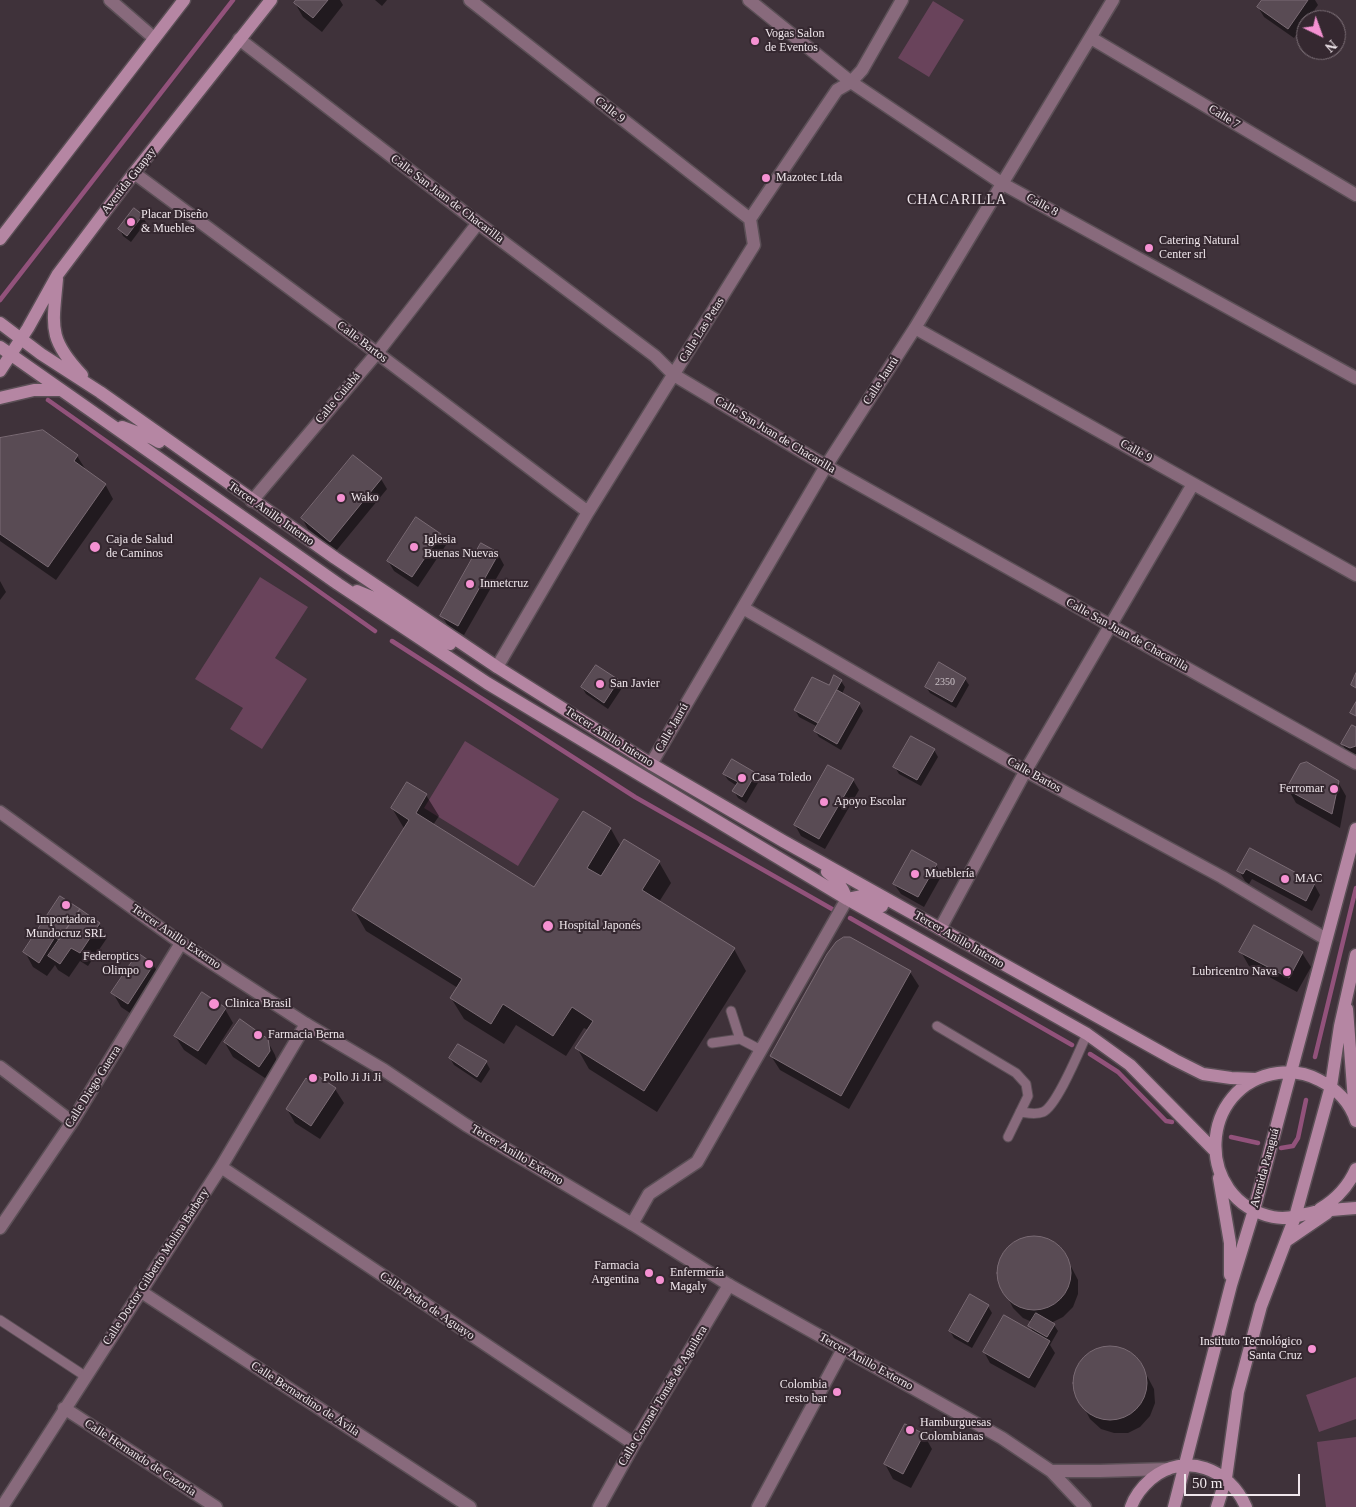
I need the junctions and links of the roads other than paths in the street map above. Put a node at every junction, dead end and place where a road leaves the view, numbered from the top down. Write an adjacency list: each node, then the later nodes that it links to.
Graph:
1 (110, 0): 8 (street)
2 (184, 0): 8 (main road)
3 (271, 0): 10 (main road, Avenida Guapay)
4 (470, 0): 16 (street, Calle 9)
5 (749, 0): 11 (street, Calle 8)
6 (902, 0): 11 (street)
7 (1113, 0): 9 (street, Calle Jaurú)
8 (154, 38): 15 (main road)
9 (1091, 38): 13 (street, Calle Jaurú); 14 (street, Calle 7)
10 (239, 39): 12 (main road, Avenida Guapay); 17 (street, Calle San Juan de Chacarilla)
11 (851, 82): 13 (street, Calle 8); 16 (street)
12 (134, 173): 20 (main road, Avenida Guapay); 25 (street, Calle Bartos)
13 (1003, 184): 22 (street, Calle Jaurú); 29 (street, Calle 8)
14 (1356, 195)
15 (18, 216): 18 (main road); 19 (main road)
16 (750, 219): 28 (street, Calle Las Petas)
17 (478, 223): 25 (street, Calle Cuiabá); 28 (street, Calle San Juan de Chacarilla)
18 (0, 230)
19 (0, 239)
20 (58, 274): 23 (main road, Avenida Guapay); 31 (main road)
21 (2, 325): 23 (main road, Tercer Anillo Interno)
22 (915, 328): 34 (street, Calle Jaurú); 35 (street, Calle 9)
23 (21, 340): 26 (main road, Avenida Guapay); 31 (main road, Tercer Anillo Interno)
24 (0, 347): 26 (main road, Tercer Anillo Interno)
25 (377, 352): 36 (street, Calle Cuiabá); 37 (street, Calle Bartos)
26 (11, 355): 27 (main road, Avenida Guapay); 30 (main road, Tercer Anillo Interno)
27 (0, 371)
28 (674, 375): 34 (street, Calle San Juan de Chacarilla); 37 (street, Calle Las Petas)
29 (1356, 378)
30 (61, 390): 32 (main road); 33 (main road, Tercer Anillo Interno)
31 (100, 392): 36 (main road, Tercer Anillo Interno)
32 (0, 398)
33 (106, 421): 36 (main road); 38 (main road, Tercer Anillo Interno)
34 (826, 466): 42 (street, Calle Jaurú); 43 (street, Calle San Juan de Chacarilla)
35 (1193, 484): 39 (street, Calle 9); 43 (street)
36 (252, 501): 41 (main road, Tercer Anillo Interno)
37 (588, 512): 44 (street, Calle Las Petas)
38 (284, 547): 40 (main road, Tercer Anillo Interno); 41 (main road)
39 (1356, 575)
40 (338, 584): 44 (main road); 49 (main road, Tercer Anillo Interno)
41 (385, 591): 44 (main road, Tercer Anillo Interno)
42 (743, 608): 46 (street, Calle Jaurú); 47 (street, Calle Bartos)
43 (1111, 627): 45 (street, Calle San Juan de Chacarilla); 47 (street)
44 (497, 667): 46 (main road, Tercer Anillo Interno); 49 (main road)
45 (1356, 762)
46 (651, 764): 48 (main road, Tercer Anillo Interno)
47 (1026, 770): 53 (street); 54 (street, Calle Bartos)
48 (667, 773): 52 (main road); 53 (main road, Tercer Anillo Interno)
49 (687, 803): 52 (main road, Tercer Anillo Interno)
50 (0, 812): 55 (street, Tercer Anillo Externo)
51 (1355, 835): 54 (main road, Avenida Paraguá)
52 (847, 899): 57 (main road); 62 (main road, Tercer Anillo Interno); 65 (street)
53 (940, 929): 57 (main road, Tercer Anillo Interno)
54 (1326, 938): 67 (main road, Avenida Paraguá)
55 (181, 943): 60 (street, Tercer Anillo Externo); 72 (street, Calle Diego Guerra)
56 (1356, 955): 58 (main road)
57 (1012, 970): 68 (main road, Tercer Anillo Interno)
58 (1346, 994): 69 (main road); 71 (main road)
59 (731, 1011): 63 (lane)
60 (306, 1024): 75 (street, Calle Doctor Gilberto Molina Barbery); 83 (street, Tercer Anillo Externo)
61 (937, 1026): 70 (lane)
62 (1087, 1034): 70 (lane); 74 (main road, Tercer Anillo Interno)
63 (740, 1039): 64 (lane); 65 (lane)
64 (712, 1043)
65 (761, 1050): 83 (street)
66 (0, 1067): 72 (street)
67 (1290, 1072): 68 (main road, Tercer Anillo Interno); 69 (main road, Tercer Anillo Interno); 79 (main road, Avenida Paraguá)
68 (1256, 1079): 74 (main road, Tercer Anillo Interno)
69 (1331, 1086): 71 (main road, Tercer Anillo Interno); 82 (main road)
70 (1020, 1112): 73 (lane)
71 (1355, 1119)
72 (72, 1122): 84 (street, Calle Diego Guerra)
73 (1008, 1137)
74 (1214, 1150): 76 (main road, Tercer Anillo Interno)
75 (221, 1167): 88 (street, Calle Doctor Gilberto Molina Barbery); 93 (street, Calle Pedro de Aguayo)
76 (1218, 1168): 79 (main road, Tercer Anillo Interno); 87 (main road)
77 (1356, 1169): 81 (main road, Tercer Anillo Interno)
78 (1356, 1208): 80 (main road, Tercer Anillo Interno)
79 (1254, 1210): 82 (main road, Tercer Anillo Interno); 87 (main road, Avenida Paraguá)
80 (1330, 1211): 81 (main road, Tercer Anillo Interno); 85 (main road)
81 (1316, 1212): 82 (main road, Tercer Anillo Interno)
82 (1295, 1218): 85 (main road)
83 (632, 1224): 86 (street, Tercer Anillo Externo)
84 (0, 1228)
85 (1286, 1241): 97 (main road)
86 (729, 1285): 90 (street, Tercer Anillo Externo); 93 (street, Calle Coronel Tomás de Aguilera)
87 (1230, 1290): 94 (main road, Avenida Paraguá)
88 (140, 1291): 91 (street, Calle Doctor Gilberto Molina Barbery); 100 (street, Calle Bernardino de Ávila)
89 (0, 1320): 91 (lane)
90 (844, 1349): 96 (street, Tercer Anillo Externo); 102 (street)
91 (85, 1376): 92 (street, Calle Doctor Gilberto Molina Barbery)
92 (64, 1408): 98 (street, Calle Doctor Gilberto Molina Barbery); 99 (street, Calle Hernando de Cazoria)
93 (634, 1444): 101 (street, Calle Coronel Tomás de Aguilera)
94 (1184, 1465): 95 (main road); 97 (main road); 105 (main road, Avenida Paraguá)
95 (1168, 1469): 96 (street); 104 (main road)
96 (1052, 1471): 103 (street, Tercer Anillo Externo)
97 (1226, 1478): 106 (main road); 107 (main road)
98 (2, 1507)
99 (216, 1507)
100 (470, 1507)
101 (599, 1507)
102 (758, 1507)
103 (1085, 1507)
104 (1131, 1507)
105 (1174, 1507)
106 (1217, 1507)
107 (1246, 1507)

